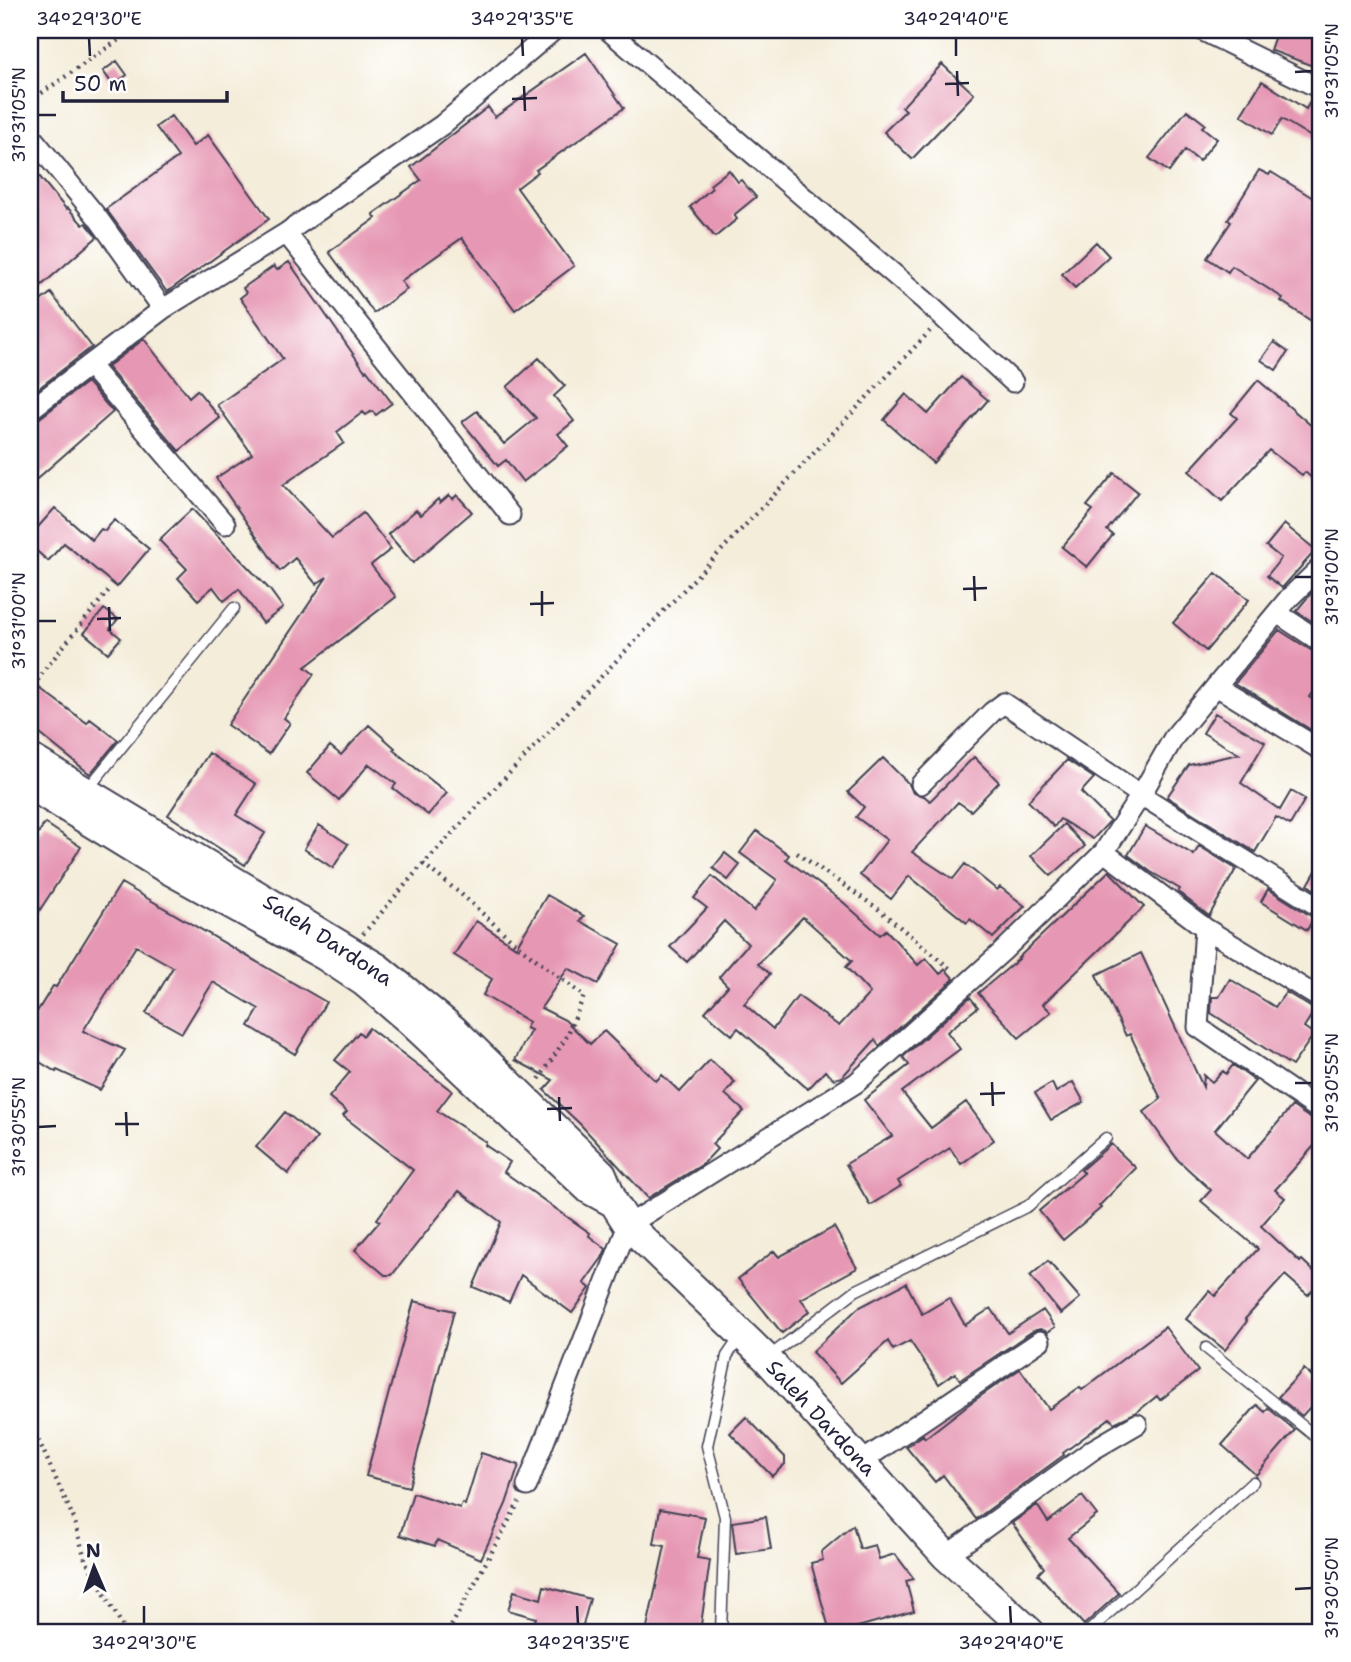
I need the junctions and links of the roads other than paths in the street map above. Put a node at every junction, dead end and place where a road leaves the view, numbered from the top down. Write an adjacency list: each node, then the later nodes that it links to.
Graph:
1 (554, 30): 6 (street)
2 (608, 30): 9 (street)
3 (1201, 30): 4 (street)
4 (1321, 89)
5 (30, 135): 7 (street)
6 (286, 233): 7 (street); 11 (street)
7 (163, 309): 8 (street)
8 (89, 365): 10 (street); 12 (street)
9 (1013, 382)
10 (30, 410)
11 (510, 515)
12 (225, 524)
13 (1321, 567): 15 (street)
14 (234, 608): 22 (lane)
15 (1277, 613): 16 (street); 17 (street)
16 (1321, 642)
17 (1216, 686): 18 (street); 23 (street)
18 (1321, 750)
19 (30, 758): 22 (street, Saleh Dardona)
20 (921, 784): 23 (street)
21 (30, 785): 30 (street, Saleh Dardona)
22 (86, 791): 30 (street, Saleh Dardona)
23 (1141, 795): 24 (street); 25 (street)
24 (1104, 852): 26 (street); 30 (street)
25 (1321, 908)
26 (1205, 928): 27 (street); 28 (street)
27 (1321, 999)
28 (1321, 1111)
29 (1106, 1138): 34 (lane)
30 (621, 1214): 31 (street, Saleh Dardona); 39 (street)
31 (741, 1336): 34 (street, Saleh Dardona); 41 (lane)
32 (1040, 1341): 37 (street)
33 (1206, 1348): 36 (lane)
34 (766, 1359): 37 (street, Saleh Dardona)
35 (1137, 1424): 40 (street)
36 (1321, 1441)
37 (861, 1462): 40 (street, Saleh Dardona)
38 (1253, 1482): 43 (lane)
39 (527, 1486)
40 (946, 1556): 42 (street, Saleh Dardona)
41 (721, 1632)
42 (1030, 1632)
43 (1088, 1632)

